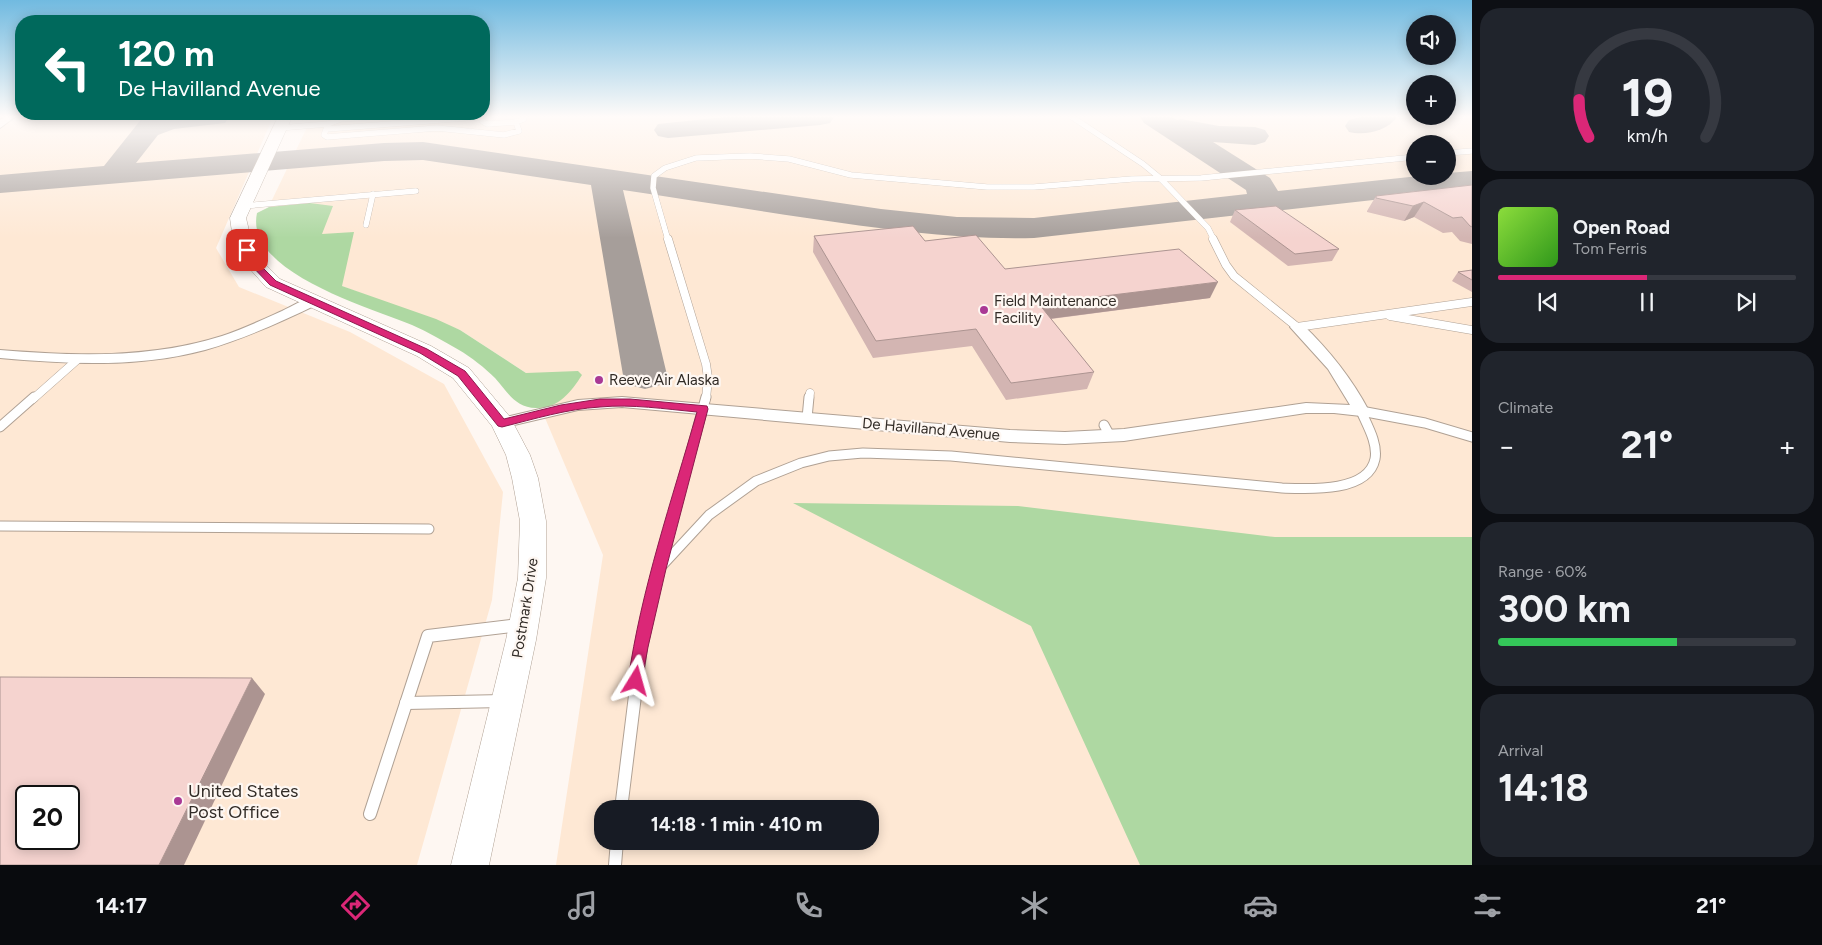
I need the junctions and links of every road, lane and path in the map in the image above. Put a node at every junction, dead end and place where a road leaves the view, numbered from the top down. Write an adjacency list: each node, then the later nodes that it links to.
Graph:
1 (266, 157): 9 (street, Postmark Drive)
2 (712, 157): 19 (lane)
3 (763, 157): 6 (lane)
4 (1133, 157): 6 (lane)
5 (1406, 158): 6 (lane)
6 (1160, 178): 14 (lane)
7 (416, 191): 8 (lane)
8 (373, 194): 9 (lane); 10 (lane)
9 (243, 206): 11 (street, Postmark Drive)
10 (366, 225)
11 (313, 301): 17 (street); 22 (street, Postmark Drive)
12 (1472, 302): 13 (lane)
13 (1380, 314): 14 (lane); 15 (lane)
14 (1296, 327): 20 (street)
15 (1472, 330)
16 (0, 354): 17 (street)
17 (77, 360): 23 (lane)
18 (810, 393): 21 (lane)
19 (703, 409): 21 (street, De Havilland Avenue); 22 (street, De Havilland Avenue); 27 (lane)
20 (1361, 411): 21 (street, De Havilland Avenue); 24 (lane); 27 (lane)
21 (807, 418)
22 (502, 423): 28 (street, Postmark Drive)
23 (0, 427)
24 (1472, 437)
25 (0, 526): 26 (lane)
26 (430, 529)
27 (659, 569): 31 (lane)
28 (524, 624): 29 (street, Postmark Drive); 30 (lane)
29 (508, 701): 30 (lane); 34 (street, Postmark Drive)
30 (406, 703): 32 (lane)
31 (622, 800)
32 (370, 814)
33 (616, 850): 35 (lane)
34 (470, 865)
35 (615, 865)

